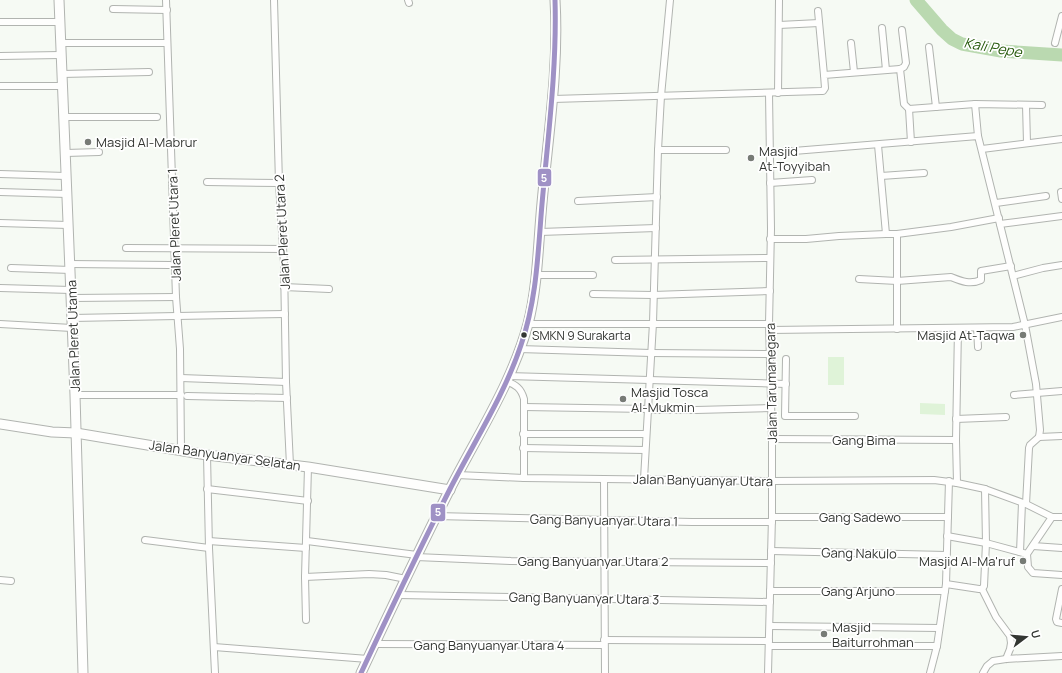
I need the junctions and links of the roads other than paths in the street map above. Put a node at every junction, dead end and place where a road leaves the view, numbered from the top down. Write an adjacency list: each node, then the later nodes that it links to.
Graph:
1 (59, 0): 12 (street, Jalan Pleret Utama)
2 (166, 0): 8 (street, Jalan Pleret Utara 1)
3 (274, 0): 60 (street, Jalan Pleret Utara 2)
4 (555, 0): 35 (street)
5 (670, 0): 34 (street)
6 (779, 0): 14 (street)
7 (114, 9): 8 (street)
8 (166, 10): 18 (street, Jalan Pleret Utara 1)
9 (818, 11): 13 (street)
10 (1062, 16): 20 (street)
11 (0, 22): 12 (street)
12 (60, 22): 17 (street, Jalan Pleret Utama)
13 (820, 23): 14 (street); 29 (street)
14 (779, 25): 33 (street)
15 (882, 28): 25 (street)
16 (902, 30): 24 (street)
17 (60, 43): 18 (street); 22 (street, Jalan Pleret Utama)
18 (167, 43): 80 (street, Jalan Pleret Utara 1)
19 (851, 43): 27 (street)
20 (1055, 43)
21 (929, 46): 39 (street)
22 (60, 55): 23 (street); 28 (street, Jalan Pleret Utama)
23 (0, 56)
24 (900, 69): 25 (street); 40 (street)
25 (886, 70): 27 (street)
26 (150, 72): 28 (street)
27 (854, 72): 29 (street)
28 (62, 74): 31 (street, Jalan Pleret Utama)
29 (824, 75): 33 (street)
30 (0, 86): 31 (street)
31 (62, 86): 41 (street, Jalan Pleret Utama)
32 (769, 93): 33 (street); 34 (street); 53 (street, Jalan Tarumanegara)
33 (778, 93)
34 (661, 96): 35 (street); 48 (street)
35 (553, 99): 75 (street)
36 (975, 104): 37 (street); 39 (street); 43 (street)
37 (1026, 105): 38 (street); 46 (street)
38 (1042, 105)
39 (936, 107): 40 (street)
40 (909, 109): 45 (street)
41 (64, 117): 42 (street); 51 (street, Jalan Pleret Utama)
42 (157, 117)
43 (978, 136): 45 (street); 50 (street)
44 (1062, 139): 46 (street)
45 (911, 142): 47 (street)
46 (1027, 143): 50 (street)
47 (878, 145): 53 (street); 57 (street)
48 (658, 150): 49 (street); 66 (street)
49 (726, 150)
50 (982, 150): 69 (street)
51 (66, 152): 52 (street); 56 (street, Jalan Pleret Utama)
52 (99, 152)
53 (769, 153): 61 (street, Jalan Tarumanegara)
54 (924, 172): 57 (street)
55 (0, 174): 56 (street)
56 (66, 176): 64 (street, Jalan Pleret Utama)
57 (881, 176): 76 (street)
58 (812, 180): 61 (street)
59 (207, 182): 60 (street)
60 (279, 183): 81 (street, Jalan Pleret Utara 2)
61 (770, 183): 78 (street, Jalan Tarumanegara)
62 (0, 192): 64 (street)
63 (1061, 192): 67 (street)
64 (67, 194): 73 (street, Jalan Pleret Utama)
65 (1046, 196): 69 (street)
66 (657, 197): 68 (street); 74 (street)
67 (1062, 199)
68 (578, 201)
69 (996, 203): 71 (street)
70 (1062, 216): 71 (street)
71 (999, 221): 77 (street); 87 (street)
72 (0, 223): 73 (street)
73 (68, 225): 88 (street, Jalan Pleret Utama)
74 (656, 228): 75 (street); 84 (street)
75 (540, 232): 90 (street)
76 (886, 234): 77 (street); 78 (street)
77 (897, 234): 94 (street)
78 (770, 239): 82 (street, Jalan Tarumanegara)
79 (126, 248): 80 (street)
80 (176, 248): 81 (street); 102 (street, Jalan Pleret Utara 1)
81 (282, 250): 95 (street, Jalan Pleret Utara 2)
82 (770, 258): 84 (street); 98 (street, Jalan Tarumanegara)
83 (615, 260): 84 (street)
84 (654, 260): 101 (street)
85 (170, 265): 88 (street)
86 (1062, 265): 92 (street)
87 (1011, 266): 92 (street); 94 (street)
88 (71, 267): 89 (street); 99 (street, Jalan Pleret Utama)
89 (11, 268)
90 (536, 275): 91 (street); 109 (street)
91 (593, 275)
92 (1013, 276): 110 (street)
93 (859, 279): 94 (street)
94 (897, 281): 115 (street)
95 (284, 287): 97 (street); 103 (street, Jalan Pleret Utara 2)
96 (0, 288): 99 (street)
97 (329, 289)
98 (770, 291): 101 (street); 111 (street, Jalan Tarumanegara)
99 (72, 294): 102 (street); 106 (street, Jalan Pleret Utama)
100 (593, 294): 101 (street)
101 (653, 295): 107 (street)
102 (176, 297): 104 (street, Jalan Pleret Utara 1)
103 (285, 314): 104 (street); 124 (street, Jalan Pleret Utara 2)
104 (178, 315): 106 (street); 121 (street, Jalan Pleret Utara 1)
105 (1062, 317): 110 (street)
106 (72, 318): 112 (street, Jalan Pleret Utama)
107 (653, 323): 109 (street); 111 (street); 118 (street)
108 (0, 324): 112 (street)
109 (528, 324): 117 (street)
110 (1025, 325): 114 (street); 128 (street)
111 (770, 327): 115 (street); 119 (street, Jalan Tarumanegara)
112 (72, 328): 129 (street, Jalan Pleret Utama)
113 (958, 328): 114 (street); 115 (street); 138 (street)
114 (977, 328): 116 (street)
115 (897, 329)
116 (978, 347)
117 (519, 349): 118 (street); 122 (street)
118 (651, 353): 119 (street); 123 (street)
119 (770, 354): 125 (street, Jalan Tarumanegara)
120 (786, 359): 126 (street)
121 (181, 378): 124 (street); 130 (street, Jalan Pleret Utara 1)
122 (507, 378): 123 (street); 133 (street); 153 (street)
123 (650, 380): 125 (street); 135 (street)
124 (286, 382): 132 (street, Jalan Pleret Utara 2)
125 (770, 383): 126 (street); 134 (street, Jalan Tarumanegara)
126 (786, 384): 136 (street)
127 (1062, 391): 128 (street)
128 (1038, 394): 131 (street); 144 (street)
129 (75, 395): 130 (street); 140 (street, Jalan Pleret Utama)
130 (184, 395): 132 (street); 148 (street, Jalan Pleret Utara 1)
131 (1014, 395)
132 (287, 398): 151 (street, Jalan Pleret Utara 2)
133 (524, 407): 135 (street); 141 (street)
134 (771, 408): 135 (street); 145 (street, Jalan Tarumanegara)
135 (648, 410): 142 (street)
136 (855, 416)
137 (1006, 417): 138 (street)
138 (956, 419): 146 (street)
139 (0, 424): 140 (street, Jalan Banyuanyar Selatan)
140 (76, 433): 148 (street, Jalan Banyuanyar Selatan); 209 (street, Jalan Pleret Utama)
141 (523, 434): 142 (street); 147 (street)
142 (646, 434): 149 (street)
143 (1062, 436): 144 (street)
144 (1039, 437): 164 (street)
145 (772, 439): 146 (street, Gang Bima); 157 (street, Jalan Tarumanegara)
146 (956, 440): 159 (street)
147 (524, 448): 149 (street); 154 (street)
148 (181, 450): 150 (street, Jalan Banyuanyar Selatan)
149 (645, 450): 156 (street)
150 (207, 455): 151 (street, Jalan Banyuanyar Selatan); 160 (street)
151 (290, 465): 152 (street, Jalan Banyuanyar Selatan)
152 (308, 466): 162 (street, Jalan Banyuanyar Selatan); 163 (street)
153 (457, 475): 154 (street, Jalan Banyuanyar Utara); 162 (street)
154 (524, 478): 155 (street, Jalan Banyuanyar Utara)
155 (604, 479): 156 (street, Jalan Banyuanyar Utara); 169 (street)
156 (644, 479): 157 (street, Jalan Banyuanyar Utara)
157 (772, 480): 158 (street, Jalan Banyuanyar Utara); 170 (street, Jalan Tarumanegara)
158 (949, 481): 159 (street, Jalan Banyuanyar Utara); 166 (street)
159 (957, 482): 161 (street, Jalan Banyuanyar Utara)
160 (207, 489): 163 (street); 174 (street)
161 (985, 489): 164 (street, Jalan Banyuanyar Utara); 173 (street)
162 (450, 490): 165 (street)
163 (308, 501): 175 (street)
164 (1024, 503): 167 (street, Jalan Banyuanyar Utara); 179 (street)
165 (436, 516): 169 (street, Gang Banyuanyar Utara 1); 181 (street)
166 (948, 516): 170 (street, Gang Sadewo); 171 (street)
167 (1052, 517): 168 (street); 176 (street)
168 (1062, 517)
169 (605, 520): 170 (street, Gang Banyuanyar Utara 1); 182 (street)
170 (772, 520): 178 (street, Jalan Tarumanegara)
171 (947, 536): 173 (street); 180 (street)
172 (145, 540): 174 (street, Gang Banyuanyar Utara 2)
173 (986, 543): 179 (street); 190 (street)
174 (209, 544): 175 (street, Gang Banyuanyar Utara 2); 205 (street)
175 (306, 544): 181 (street, Gang Banyuanyar Utara 2); 185 (street)
176 (1032, 546): 177 (street); 179 (street)
177 (1062, 548)
178 (771, 551): 180 (street, Gang Nakulo); 183 (street, Jalan Tarumanegara)
179 (1024, 553): 184 (street)
180 (946, 555): 189 (street)
181 (417, 556): 182 (street, Gang Banyuanyar Utara 2); 186 (street)
182 (604, 561): 183 (street, Gang Banyuanyar Utara 2); 195 (street)
183 (770, 563): 192 (street, Jalan Tarumanegara)
184 (1062, 575)
185 (305, 577): 186 (street); 197 (street)
186 (406, 579): 194 (street)
187 (0, 580): 188 (street)
188 (11, 582)
189 (946, 584): 190 (street); 193 (street)
190 (982, 589): 208 (street)
191 (1062, 589): 198 (street)
192 (770, 591): 193 (street, Gang Arjuno); 196 (street, Jalan Tarumanegara)
193 (945, 591): 200 (street)
194 (399, 595): 195 (street, Gang Banyuanyar Utara 3); 202 (street)
195 (605, 599): 196 (street, Gang Banyuanyar Utara 3); 201 (street)
196 (770, 602): 199 (street, Jalan Tarumanegara)
197 (306, 620)
198 (1062, 623)
199 (770, 626): 200 (street); 203 (street, Jalan Tarumanegara)
200 (939, 628): 204 (street)
201 (604, 643): 202 (street, Gang Banyuanyar Utara 4); 203 (street, Gang Banyuanyar Utara 4); 212 (street)
202 (375, 644): 207 (street)
203 (769, 644): 204 (street, Gang Banyuanyar Utara 4); 213 (street, Jalan Tarumanegara)
204 (937, 646): 214 (street)
205 (214, 648): 207 (street); 210 (street)
206 (1062, 656): 208 (street)
207 (368, 659): 211 (street)
208 (1008, 659): 215 (street)
209 (83, 673)
210 (216, 673)
211 (361, 673)
212 (605, 673)
213 (768, 673)
214 (930, 673)
215 (983, 673)

